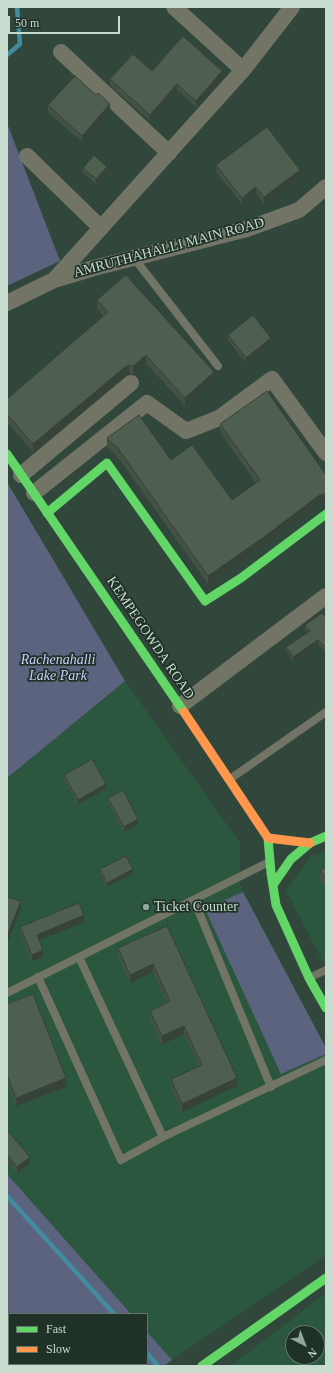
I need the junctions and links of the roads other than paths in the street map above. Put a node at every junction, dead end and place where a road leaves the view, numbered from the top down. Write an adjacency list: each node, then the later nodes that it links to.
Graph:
1 (174, 7): 4 (street)
2 (292, 7): 4 (street)
3 (61, 52): 5 (street)
4 (243, 70): 5 (street)
5 (169, 153): 8 (street)
6 (27, 156): 8 (street)
7 (326, 187): 9 (street, AMRUTHAHALLI MAIN ROAD)
8 (101, 228): 10 (street)
9 (134, 258): 10 (street, AMRUTHAHALLI MAIN ROAD); 12 (lane)
10 (54, 280): 11 (street, AMRUTHAHALLI MAIN ROAD)
11 (7, 302)
12 (218, 366)
13 (131, 383): 18 (street)
14 (94, 445): 15 (street); 17 (street); 19 (street)
15 (326, 453)
16 (7, 454): 18 (street, KEMPEGOWDA ROAD)
17 (107, 463): 20 (street); 21 (street)
18 (21, 475): 19 (street, KEMPEGOWDA ROAD)
19 (34, 493): 20 (street, KEMPEGOWDA ROAD)
20 (47, 513): 23 (street, KEMPEGOWDA ROAD)
21 (326, 514)
22 (326, 596): 23 (street)
23 (180, 706): 25 (street, KEMPEGOWDA ROAD)
24 (326, 712): 25 (lane)
25 (230, 779): 27 (street, KEMPEGOWDA ROAD)
26 (326, 836): 28 (street)
27 (268, 838): 28 (street); 29 (street, KEMPEGOWDA ROAD)
28 (310, 843): 30 (street)
29 (270, 861): 30 (street, KEMPEGOWDA ROAD); 31 (lane)
30 (273, 885): 35 (street, KEMPEGOWDA ROAD)
31 (194, 900): 32 (lane); 39 (lane)
32 (78, 957): 34 (lane); 40 (lane)
33 (326, 970): 35 (lane)
34 (38, 977): 36 (lane); 40 (lane)
35 (309, 978): 37 (street, KEMPEGOWDA ROAD)
36 (7, 993)
37 (326, 1008)
38 (326, 1060): 39 (lane)
39 (271, 1087): 40 (lane)
40 (163, 1137)
41 (326, 1278): 42 (street)
42 (202, 1366)

